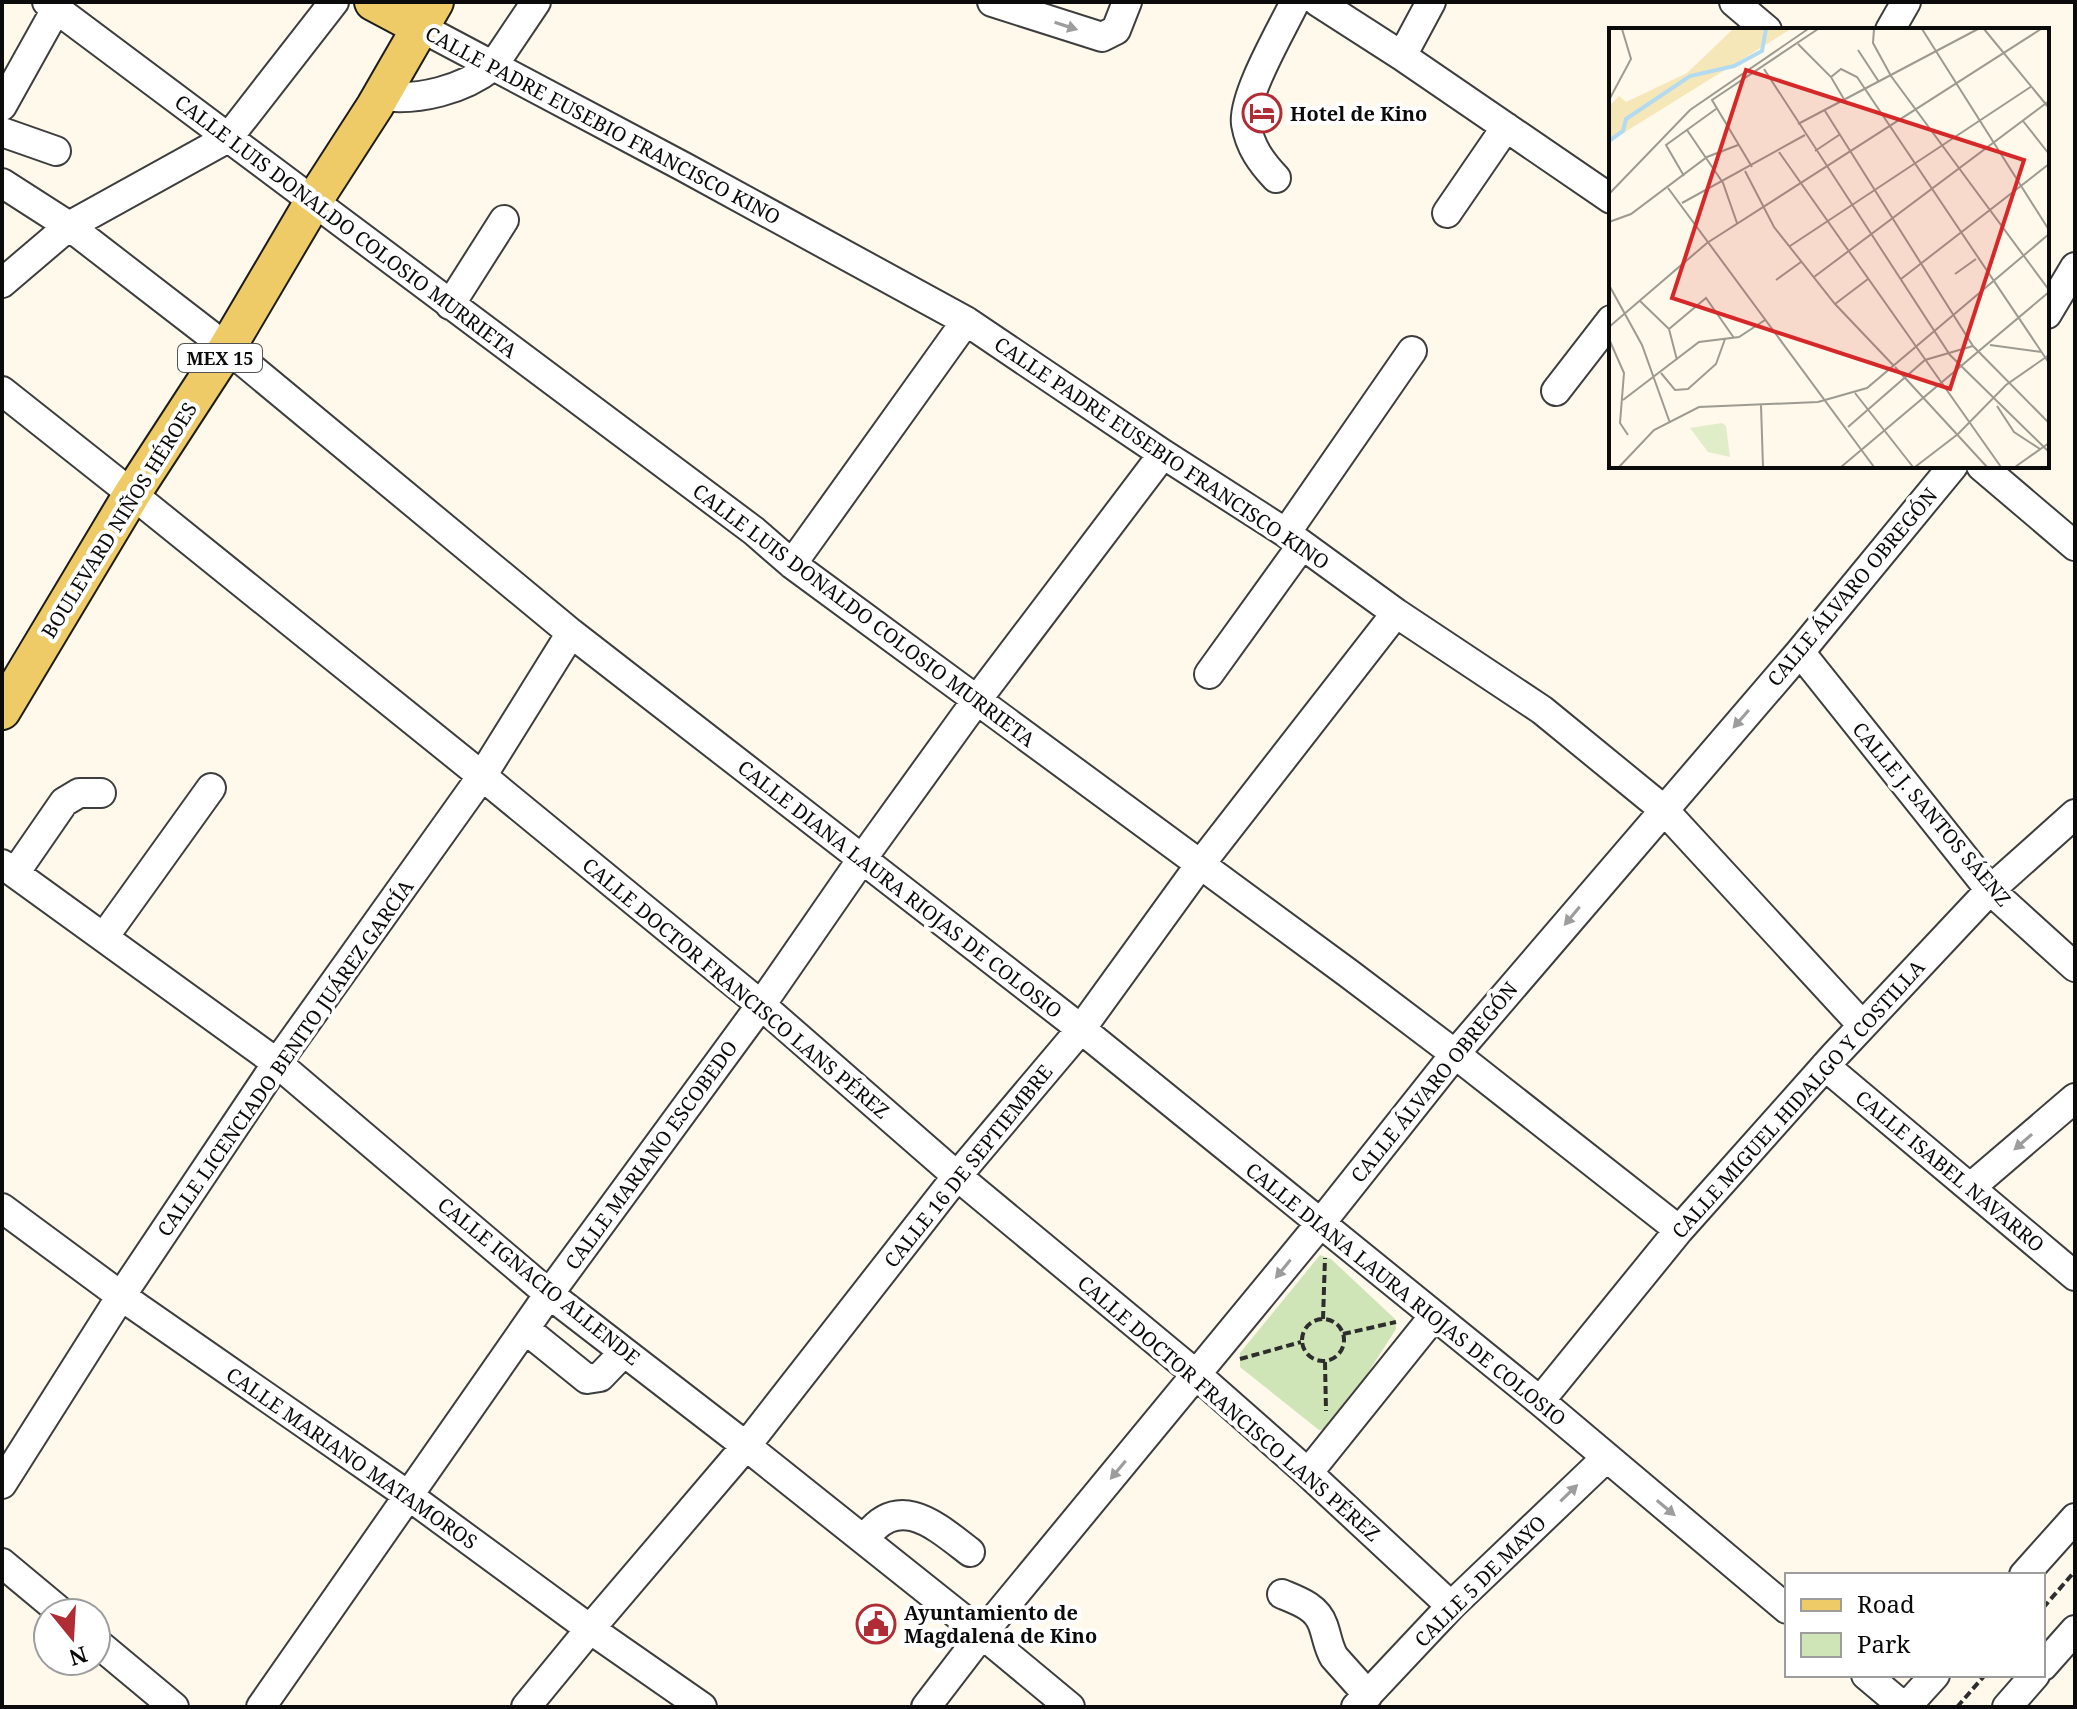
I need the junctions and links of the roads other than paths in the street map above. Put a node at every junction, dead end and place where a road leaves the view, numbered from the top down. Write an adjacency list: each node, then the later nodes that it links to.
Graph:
1 (334, 2): 21 (street)
2 (373, 2): 12 (main road, CALLE PADRE EUSEBIO FRANCISCO KINO)
3 (536, 2): 16 (street)
4 (992, 2): 11 (street, one-way to 11)
5 (1295, 2): 23 (street)
6 (1318, 2): 15 (street)
7 (1431, 2): 15 (street)
8 (1734, 2): 13 (street)
9 (1906, 2): 14 (street)
10 (55, 4): 18 (street); 21 (street, CALLE LUIS DONALDO COLOSIO MURRIETA)
11 (1119, 5)
12 (428, 15): 16 (street, CALLE PADRE EUSEBIO FRANCISCO KINO); 17 (main road, BOULEVARD NIÑOS HÉROES / MEX 15)
13 (1765, 28)
14 (1891, 28)
15 (1402, 56): 19 (street)
16 (493, 66): 17 (street); 34 (street, CALLE PADRE EUSEBIO FRANCISCO KINO)
17 (381, 96): 26 (main road, BOULEVARD NIÑOS HÉROES / MEX 15)
18 (2, 106)
19 (1506, 127): 25 (street); 27 (street)
20 (2, 132): 22 (street)
21 (228, 138): 26 (street, CALLE LUIS DONALDO COLOSIO MURRIETA); 29 (street)
22 (56, 151)
23 (1276, 178)
24 (2, 183): 29 (street, CALLE DIANA LAURA RIOJAS DE COLOSIO)
25 (1609, 198)
26 (313, 202): 32 (street, CALLE LUIS DONALDO COLOSIO MURRIETA); 36 (main road, BOULEVARD NIÑOS HÉROES / MEX 15)
27 (1447, 213)
28 (504, 220): 32 (street)
29 (69, 226): 31 (street); 36 (street, CALLE DIANA LAURA RIOJAS DE COLOSIO)
30 (2075, 267): 33 (street)
31 (2, 283)
32 (450, 305): 46 (street, CALLE LUIS DONALDO COLOSIO MURRIETA)
33 (2049, 311)
34 (966, 321): 40 (street, CALLE PADRE EUSEBIO FRANCISCO KINO); 46 (street)
35 (1609, 323): 39 (street)
36 (227, 348): 43 (main road, BOULEVARD NIÑOS HÉROES / MEX 15); 48 (street, CALLE DIANA LAURA RIOJAS DE COLOSIO)
37 (1412, 351): 44 (street)
38 (2, 391): 43 (street, CALLE DOCTOR FRANCISCO LANS PÉREZ)
39 (1556, 391)
40 (1163, 454): 44 (street, CALLE PADRE EUSEBIO FRANCISCO KINO); 51 (street, CALLE MARIANO ESCOBEDO)
41 (1951, 468): 49 (street, CALLE ÁLVARO OBREGÓN)
42 (1983, 468): 45 (street)
43 (132, 494): 52 (main road, BOULEVARD NIÑOS HÉROES / MEX 15); 53 (street, CALLE DOCTOR FRANCISCO LANS PÉREZ)
44 (1294, 539): 47 (street, CALLE PADRE EUSEBIO FRANCISCO KINO); 50 (street)
45 (2075, 546)
46 (792, 564): 51 (street, CALLE LUIS DONALDO COLOSIO MURRIETA)
47 (1396, 613): 56 (street, CALLE PADRE EUSEBIO FRANCISCO KINO); 59 (street, CALLE 16 DE SEPTIEMBRE)
48 (571, 633): 53 (street, CALLE LICENCIADO BENITO JUÁREZ GARCÍA); 58 (street, CALLE DIANA LAURA RIOJAS DE COLOSIO)
49 (1800, 652): 56 (street, CALLE ÁLVARO OBREGÓN, one-way to 56); 61 (street, CALLE J. SANTOS SÁENZ)
50 (1209, 674)
51 (976, 701): 58 (street, CALLE MARIANO ESCOBEDO); 59 (street, CALLE LUIS DONALDO COLOSIO MURRIETA)
52 (2, 711)
53 (482, 776): 64 (street, CALLE DOCTOR FRANCISCO LANS PÉREZ); 68 (street, CALLE LICENCIADO BENITO JUÁREZ GARCÍA)
54 (211, 788): 62 (street)
55 (101, 793): 60 (street)
56 (1663, 809): 65 (street, CALLE PADRE EUSEBIO FRANCISCO KINO); 67 (street, CALLE ÁLVARO OBREGÓN, one-way to 67)
57 (2075, 814): 61 (street, CALLE MIGUEL HIDALGO Y COSTILLA)
58 (862, 859): 64 (street, CALLE MARIANO ESCOBEDO); 66 (street, CALLE DIANA LAURA RIOJAS DE COLOSIO)
59 (1199, 866): 66 (street, CALLE 16 DE SEPTIEMBRE); 67 (street, CALLE LUIS DONALDO COLOSIO MURRIETA)
60 (9, 868): 62 (street, CALLE IGNACIO ALLENDE)
61 (1990, 890): 63 (street, CALLE J. SANTOS SÁENZ); 65 (street, CALLE MIGUEL HIDALGO Y COSTILLA)
62 (104, 937): 68 (street, CALLE IGNACIO ALLENDE)
63 (2075, 967)
64 (761, 1005): 71 (street, CALLE DOCTOR FRANCISCO LANS PÉREZ); 77 (street, CALLE MARIANO ESCOBEDO)
65 (1862, 1025): 69 (street, CALLE MIGUEL HIDALGO Y COSTILLA)
66 (1081, 1029): 71 (street, CALLE 16 DE SEPTIEMBRE); 74 (street, CALLE DIANA LAURA RIOJAS DE COLOSIO)
67 (1455, 1054): 74 (street, CALLE ÁLVARO OBREGÓN); 75 (street, CALLE LUIS DONALDO COLOSIO MURRIETA)
68 (277, 1063): 77 (street, CALLE IGNACIO ALLENDE); 78 (street, CALLE LICENCIADO BENITO JUÁREZ GARCÍA)
69 (1825, 1066): 72 (street, CALLE ISABEL NAVARRO); 75 (street, CALLE MIGUEL HIDALGO Y COSTILLA)
70 (2075, 1098): 72 (street, one-way to 72)
71 (957, 1176): 82 (street, CALLE DOCTOR FRANCISCO LANS PÉREZ); 84 (street, CALLE 16 DE SEPTIEMBRE)
72 (1971, 1187): 76 (street, CALLE ISABEL NAVARRO)
73 (2, 1208): 78 (street, CALLE MARIANO MATAMOROS)
74 (1320, 1224): 79 (street, CALLE DIANA LAURA RIOJAS DE COLOSIO); 82 (street, CALLE ÁLVARO OBREGÓN, one-way to 82)
75 (1679, 1230): 83 (street, CALLE MIGUEL HIDALGO Y COSTILLA)
76 (2075, 1276)
77 (549, 1294): 80 (street, CALLE MARIANO ESCOBEDO); 81 (street, CALLE IGNACIO ALLENDE)
78 (121, 1296): 87 (street, CALLE LICENCIADO BENITO JUÁREZ GARCÍA); 88 (street, CALLE MARIANO MATAMOROS)
79 (1434, 1316): 83 (street, CALLE DIANA LAURA RIOJAS DE COLOSIO); 86 (street)
80 (525, 1329): 81 (street); 88 (street, CALLE MARIANO ESCOBEDO)
81 (624, 1352): 84 (street, CALLE IGNACIO ALLENDE)
82 (1197, 1375): 86 (street, CALLE DOCTOR FRANCISCO LANS PÉREZ); 100 (street, CALLE ÁLVARO OBREGÓN, one-way to 100)
83 (1540, 1401): 85 (street, CALLE DIANA LAURA RIOJAS DE COLOSIO)
84 (746, 1446): 90 (street, CALLE IGNACIO ALLENDE); 98 (street, CALLE 16 DE SEPTIEMBRE)
85 (1606, 1458): 96 (street, CALLE 5 DE MAYO, one-way to 85); 97 (street, CALLE DIANA LAURA RIOJAS DE COLOSIO, one-way to 97)
86 (1308, 1473): 96 (street, CALLE DOCTOR FRANCISCO LANS PÉREZ)
87 (2, 1484)
88 (409, 1496): 98 (street, CALLE MARIANO MATAMOROS); 108 (street, CALLE MARIANO ESCOBEDO)
89 (2075, 1518): 93 (street)
90 (864, 1540): 91 (street); 100 (street, CALLE IGNACIO ALLENDE)
91 (970, 1552)
92 (2, 1563): 95 (street)
93 (2026, 1573)
94 (1282, 1594): 106 (street)
95 (43, 1597)
96 (1451, 1606): 106 (street, CALLE 5 DE MAYO)
97 (1785, 1607)
98 (590, 1629): 109 (street, CALLE 16 DE SEPTIEMBRE); 110 (street, CALLE MARIANO MATAMOROS)
99 (2075, 1630): 102 (street)
100 (982, 1634): 111 (street, CALLE ÁLVARO OBREGÓN); 112 (street, CALLE IGNACIO ALLENDE)
101 (112, 1655): 107 (street)
102 (2045, 1664)
103 (1868, 1677): 113 (street)
104 (1933, 1677): 113 (street)
105 (2033, 1677): 114 (street)
106 (1362, 1701)
107 (174, 1707)
108 (261, 1707)
109 (526, 1707)
110 (702, 1707)
111 (926, 1707)
112 (1070, 1707)
113 (1905, 1707)
114 (2007, 1707)

